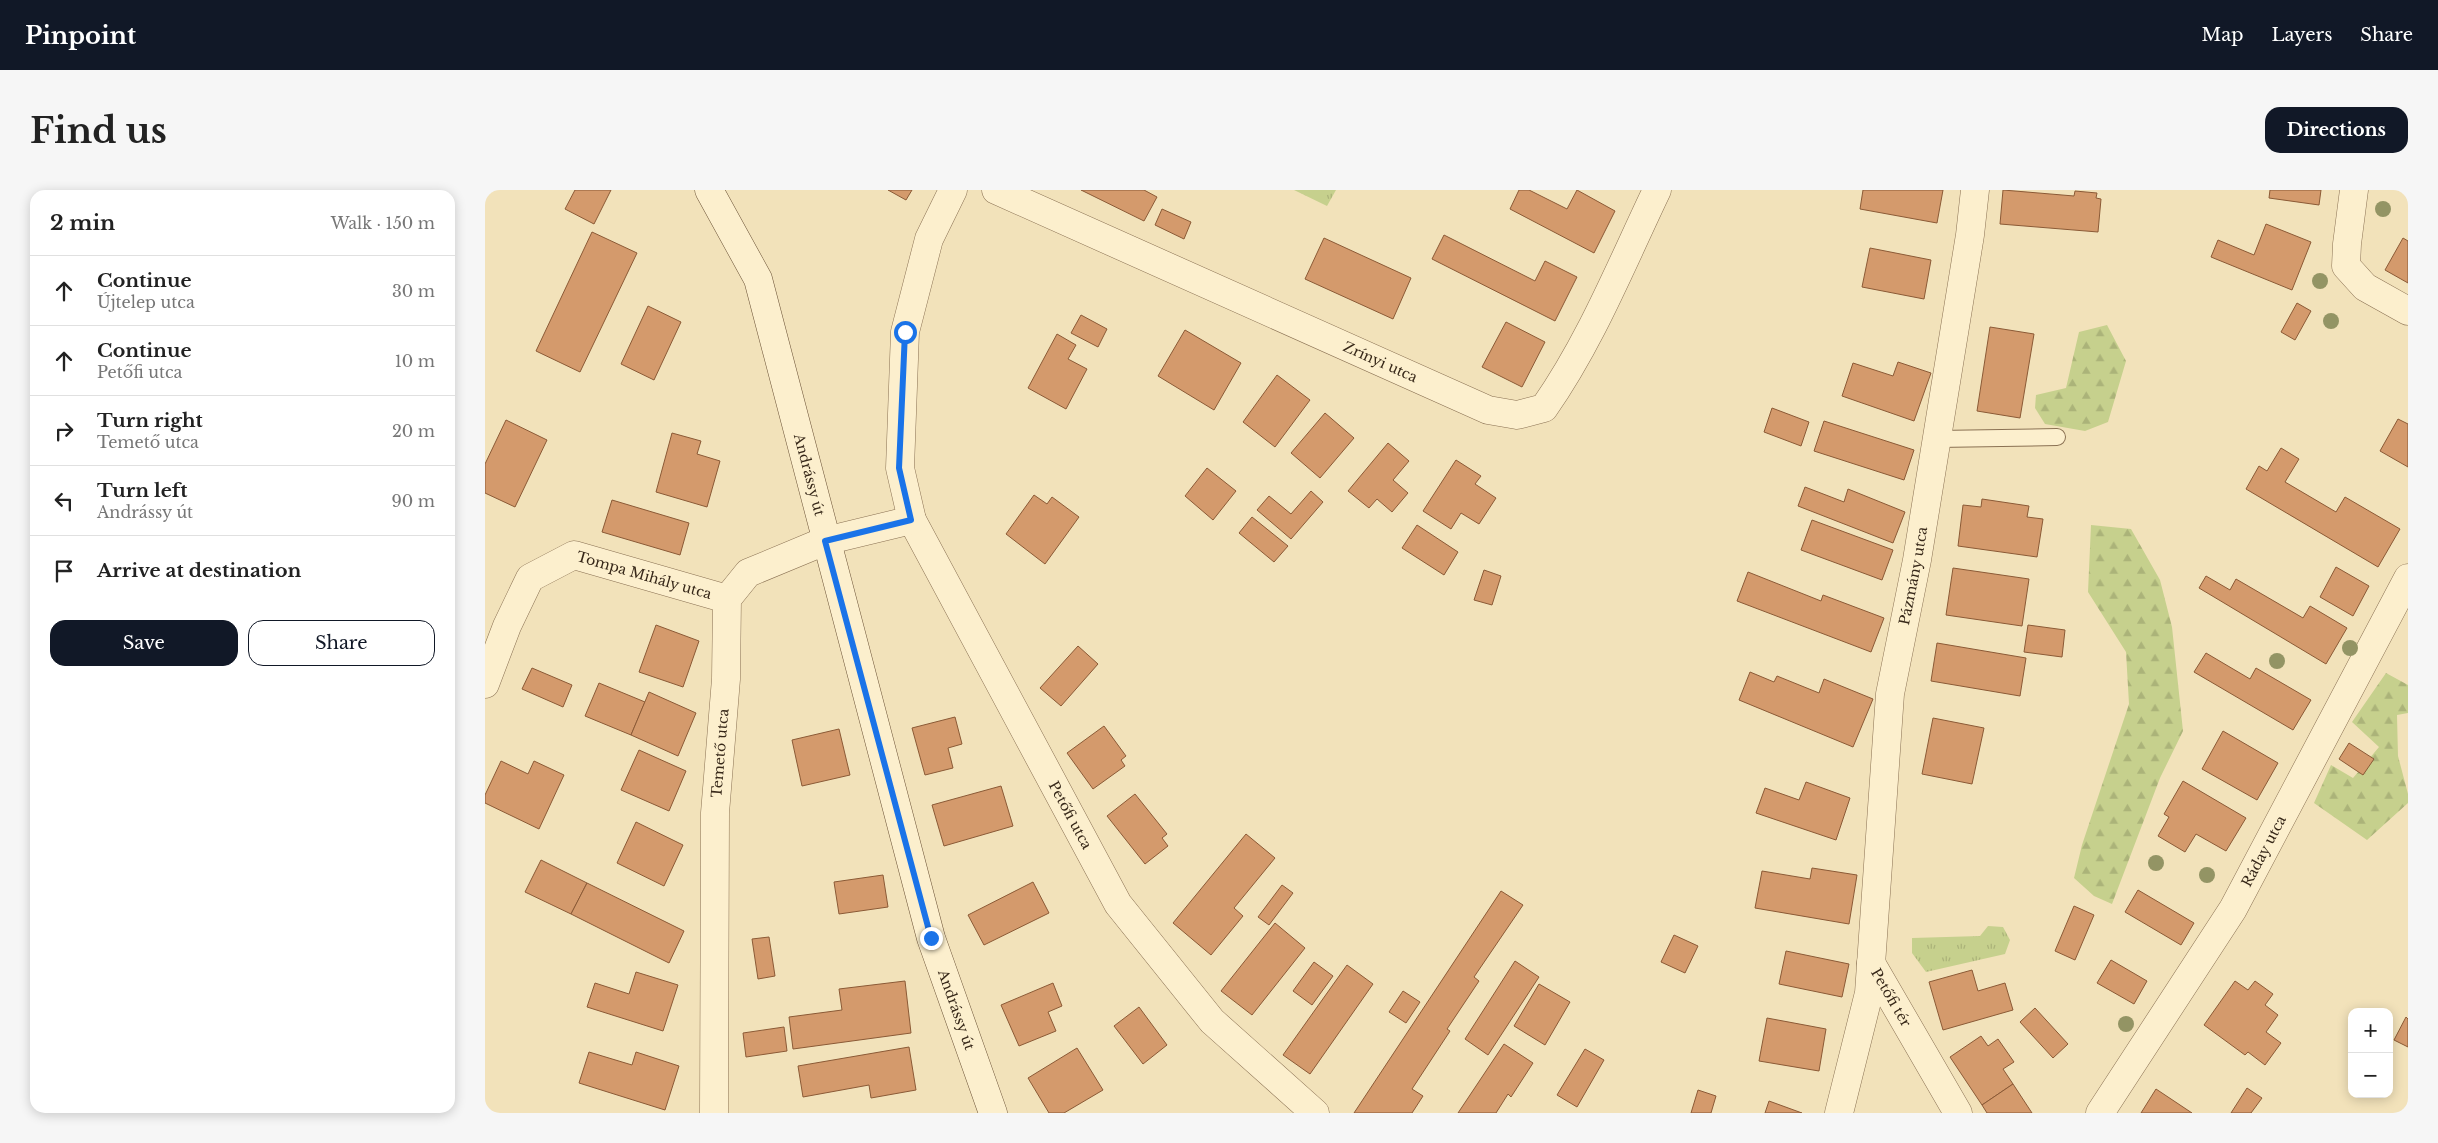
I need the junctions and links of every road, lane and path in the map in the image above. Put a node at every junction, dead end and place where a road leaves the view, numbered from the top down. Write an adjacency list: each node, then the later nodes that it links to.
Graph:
1 (709, 190): 11 (street, Andrássy út)
2 (953, 190): 10 (street, Petőfi utca)
3 (996, 190): 4 (street, Zrínyi utca)
4 (1657, 190)
5 (1975, 190): 9 (street, Pázmány utca)
6 (2354, 190): 7 (street)
7 (2408, 310)
8 (2057, 437): 9 (lane)
9 (1937, 439): 15 (street, Pázmány utca)
10 (911, 520): 11 (street); 18 (street, Petőfi utca)
11 (825, 541): 13 (street); 17 (street, Andrássy út)
12 (2408, 578): 21 (street, Ráday utca)
13 (727, 599): 14 (street, Tompa Mihály utca); 16 (street, Temető utca)
14 (485, 684)
15 (1871, 963): 19 (street, Petőfi tér); 20 (street, Petőfi tér)
16 (714, 1113)
17 (993, 1113)
18 (1315, 1113)
19 (1839, 1113)
20 (1959, 1113)
21 (2100, 1113)

